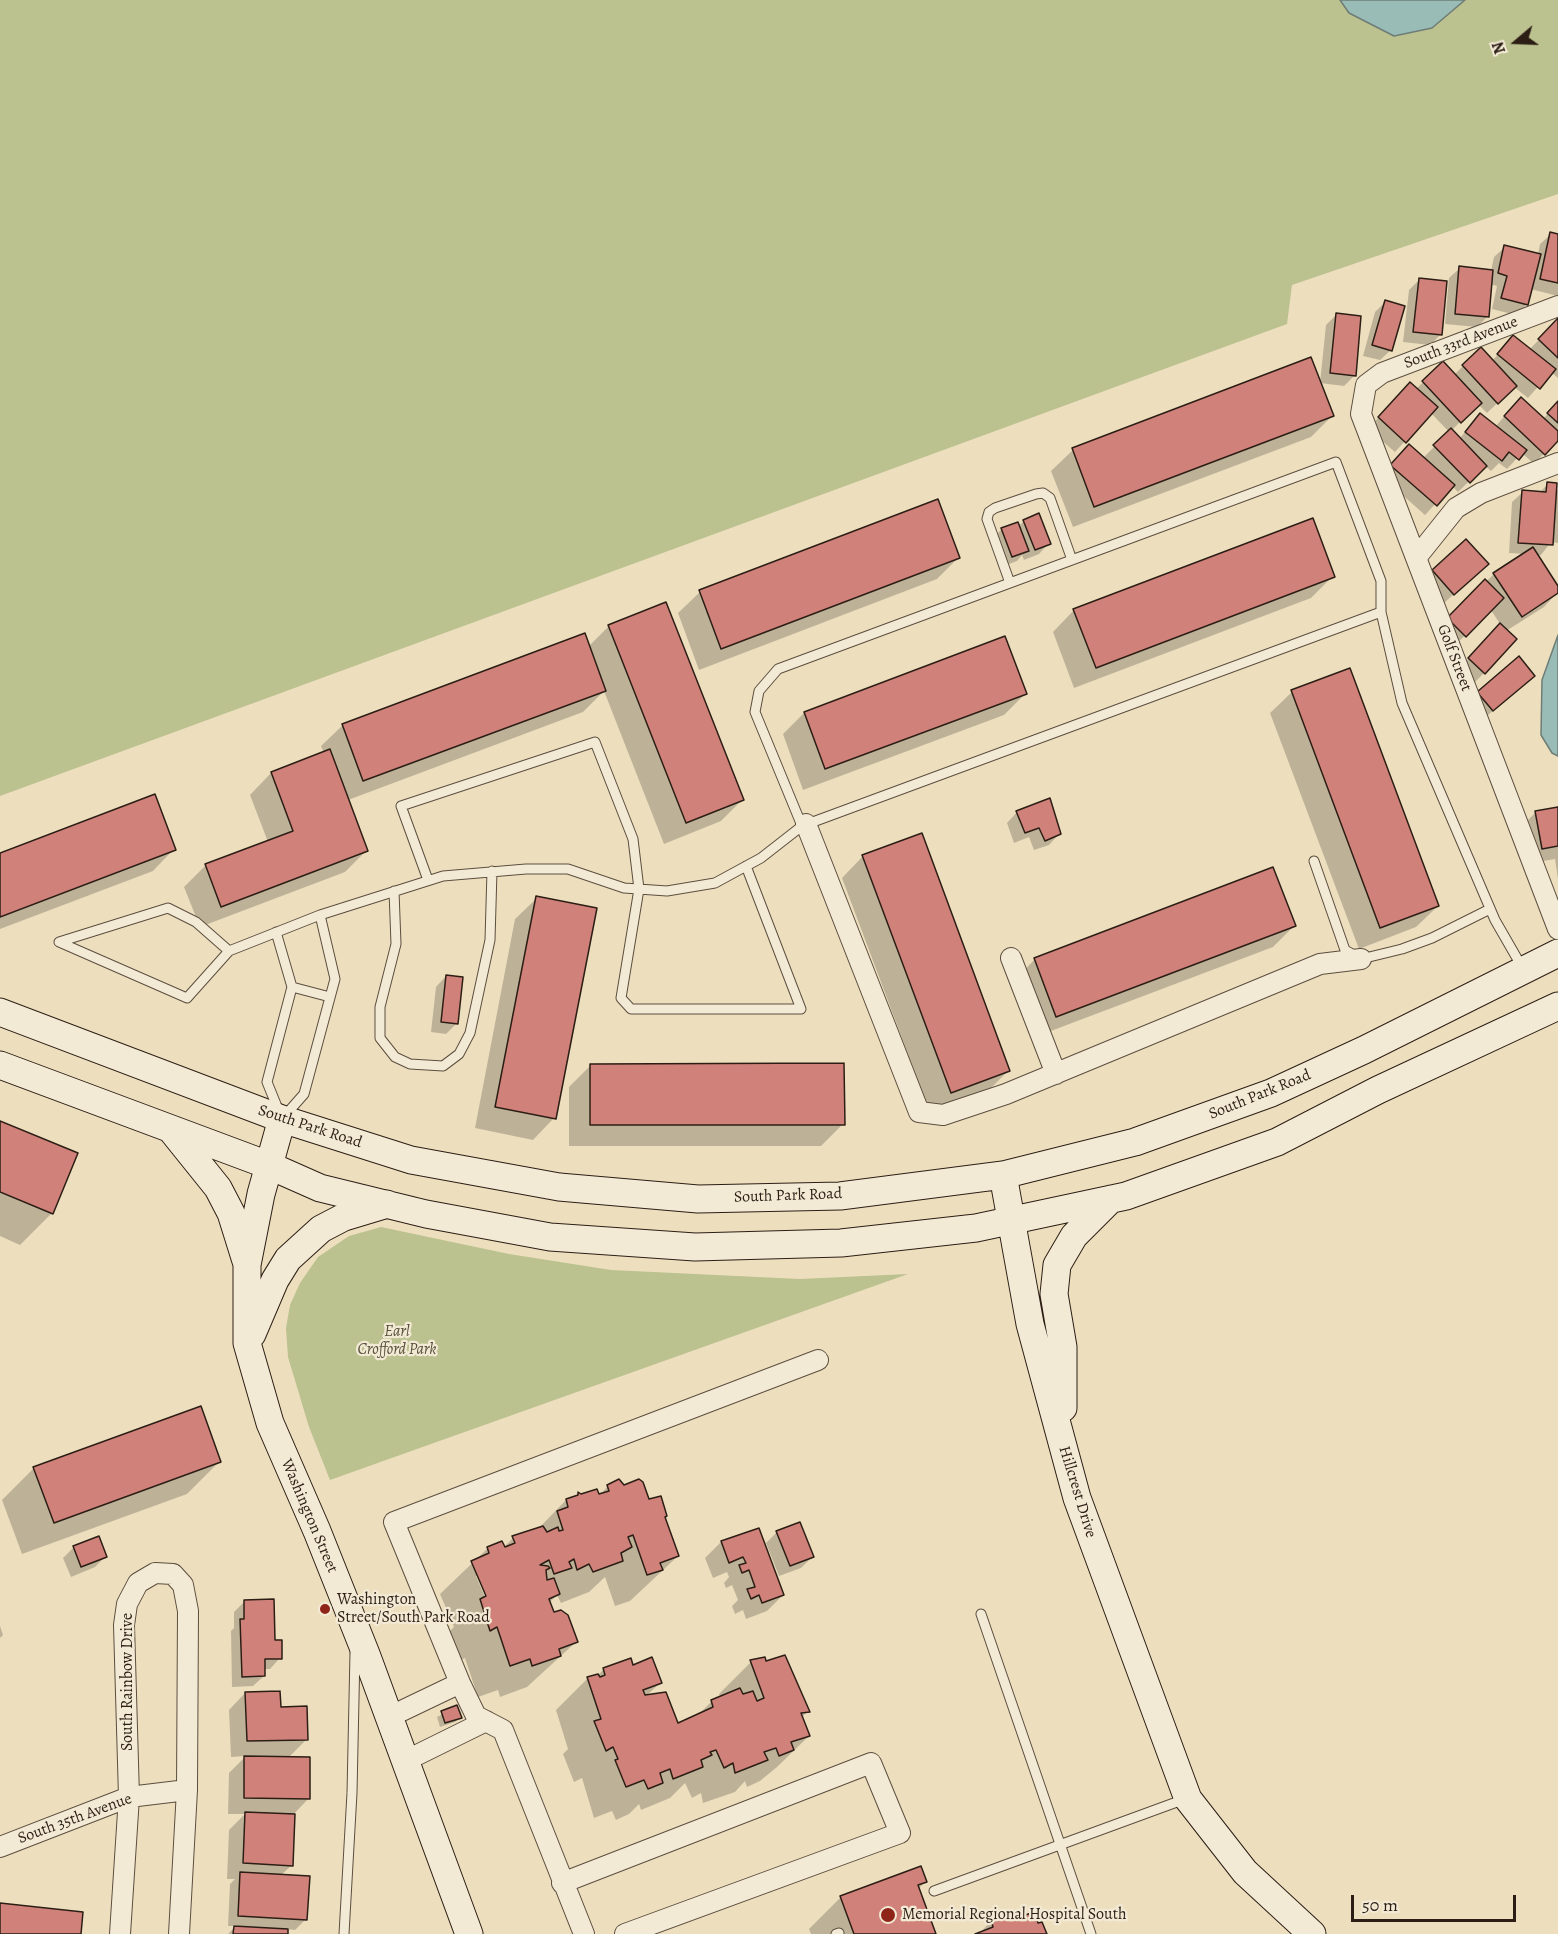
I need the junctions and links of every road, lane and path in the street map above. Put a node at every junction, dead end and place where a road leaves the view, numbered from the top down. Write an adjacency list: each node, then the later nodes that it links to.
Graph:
1 (1558, 306): 2 (street, South 33rd Avenue)
2 (1366, 385): 4 (street, Golf Street)
3 (1558, 463): 4 (street)
4 (1416, 558): 17 (street, Golf Street)
5 (1072, 560): 6 (lane); 6 (lane); 7 (lane)
6 (1010, 583): 8 (lane)
7 (1381, 612): 8 (lane); 15 (lane)
8 (804, 825): 10 (lane); 29 (street)
9 (1314, 861): 22 (lane)
10 (746, 866): 13 (lane); 13 (lane)
11 (492, 872): 12 (lane); 13 (lane); 14 (lane)
12 (428, 880): 13 (lane); 14 (lane)
13 (639, 889)
14 (394, 891): 16 (lane)
15 (1490, 909): 22 (lane); 23 (lane)
16 (320, 915): 18 (lane); 25 (lane)
17 (1558, 929)
18 (276, 932): 19 (lane); 24 (lane)
19 (229, 951): 19 (lane)
20 (1558, 953): 23 (street, South Park Road)
21 (1011, 957): 29 (street)
22 (1361, 958): 29 (street)
23 (1524, 970): 33 (street, South Park Road)
24 (292, 987): 25 (lane); 30 (lane)
25 (330, 997): 30 (lane)
26 (1558, 1006): 34 (street)
27 (0, 1012): 30 (street, South Park Road)
28 (0, 1065): 31 (street)
29 (1056, 1074)
30 (282, 1119): 32 (street, Washington Street); 33 (street, South Park Road)
31 (171, 1129): 32 (street); 37 (street)
32 (268, 1166): 35 (street); 37 (street, Washington Street)
33 (1003, 1175): 36 (street, Hillcrest Drive)
34 (1111, 1198): 36 (street); 40 (street)
35 (389, 1204): 36 (street); 38 (street)
36 (1010, 1220): 40 (street, Hillcrest Drive)
37 (247, 1265): 38 (street, Washington Street)
38 (248, 1343): 42 (street, Washington Street)
39 (818, 1360): 43 (street)
40 (1063, 1445): 49 (street, Hillcrest Drive)
41 (981, 1614): 50 (lane)
42 (356, 1629): 44 (street, Washington Street); 56 (lane)
43 (460, 1683): 44 (street); 45 (street)
44 (389, 1717): 46 (street, Washington Street)
45 (486, 1721): 46 (street); 52 (street)
46 (405, 1761): 57 (street, Washington Street)
47 (187, 1790): 48 (street, South 35th Avenue); 48 (street, South Rainbow Drive); 55 (street, South Rainbow Drive)
48 (129, 1797): 51 (street, South 35th Avenue); 54 (street, South Rainbow Drive)
49 (1188, 1799): 50 (lane); 61 (street, Hillcrest Drive)
50 (1059, 1844): 53 (lane); 60 (lane)
51 (0, 1847)
52 (562, 1882): 58 (street); 59 (street)
53 (934, 1891)
54 (120, 1934)
55 (179, 1934)
56 (344, 1934)
57 (469, 1934)
58 (584, 1934)
59 (625, 1934)
60 (1091, 1934)
61 (1311, 1934)

